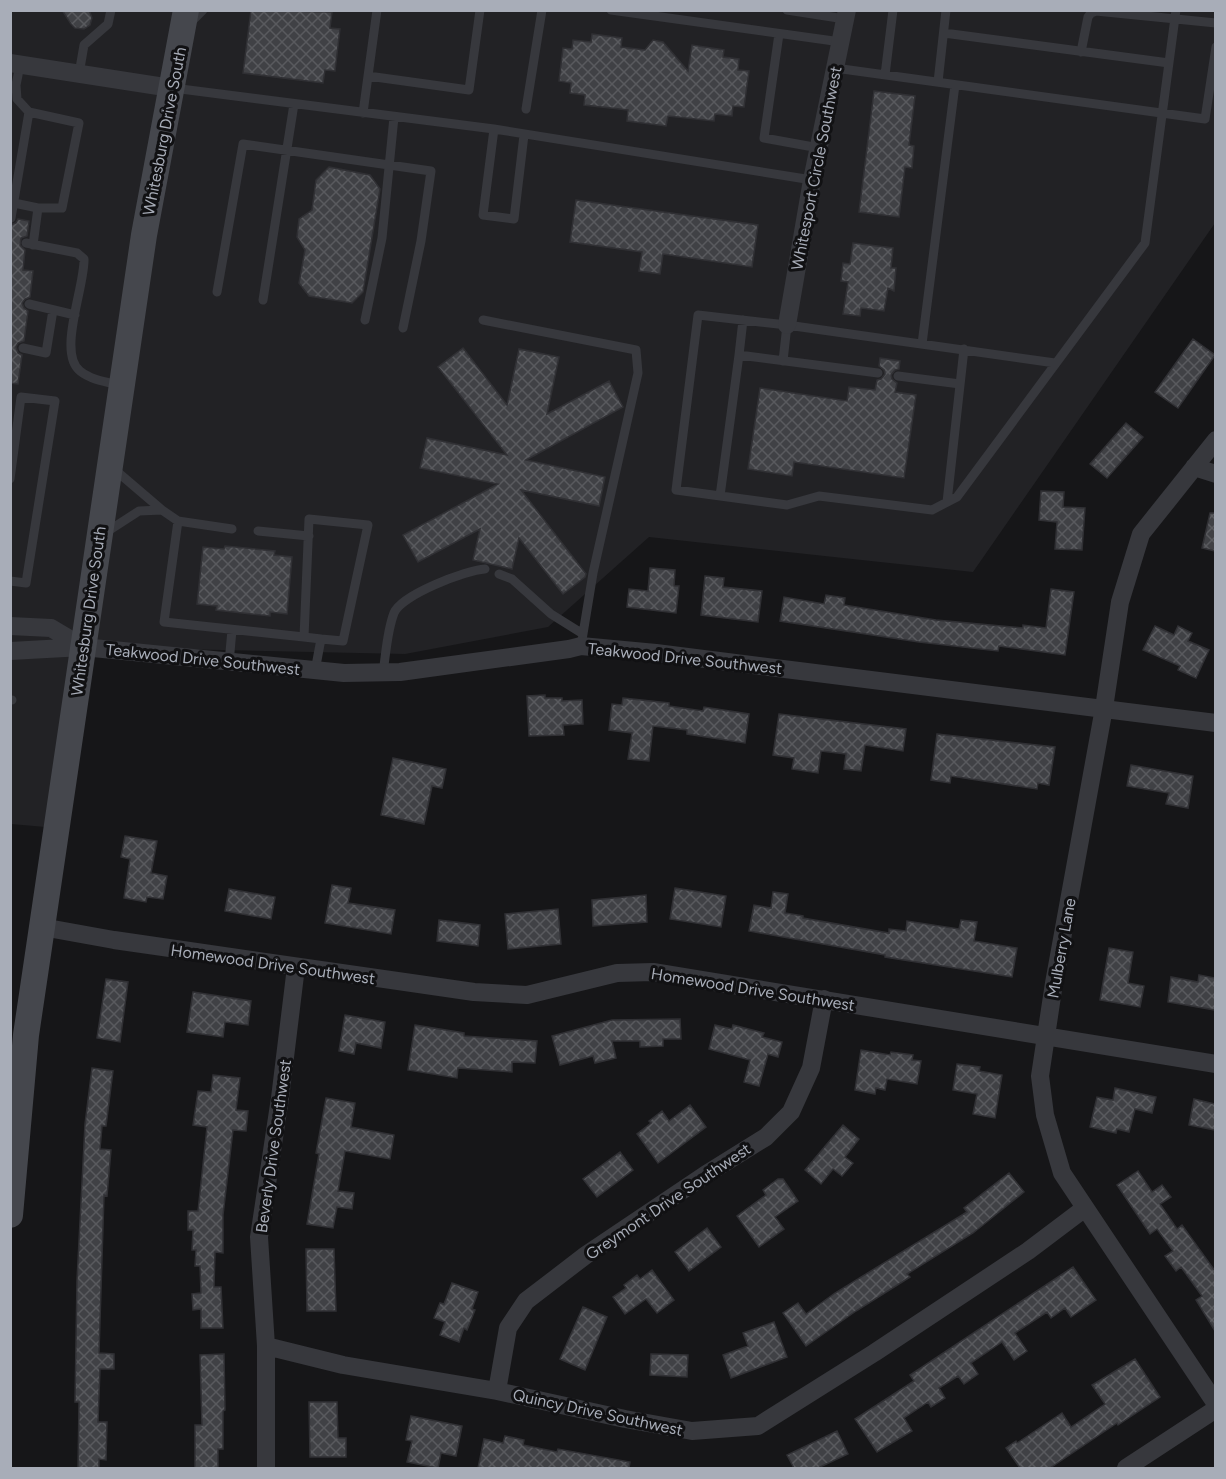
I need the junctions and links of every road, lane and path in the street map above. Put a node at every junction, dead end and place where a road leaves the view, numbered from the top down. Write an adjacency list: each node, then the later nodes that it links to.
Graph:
1 (111, 10): 23 (lane)
2 (203, 10): 13 (lane)
3 (377, 10): 25 (lane)
4 (480, 10): 25 (lane)
5 (542, 10): 30 (lane)
6 (611, 10): 16 (lane)
7 (787, 10): 10 (lane)
8 (893, 10): 24 (lane)
9 (946, 10): 15 (lane)
10 (808, 12): 12 (lane)
11 (1175, 14): 14 (lane); 19 (lane); 20 (lane)
12 (846, 15): 17 (street, Whitesport Circle Southwest)
13 (184, 21): 28 (main road, Whitesburg Drive South)
14 (1215, 23)
15 (944, 33): 19 (lane); 26 (lane)
16 (779, 34): 17 (lane); 37 (lane)
17 (841, 42): 22 (street, Whitesport Circle Southwest)
18 (1215, 46): 33 (lane)
19 (1081, 52): 20 (lane)
20 (1169, 63): 33 (lane)
21 (15, 64): 23 (street); 31 (lane)
22 (835, 68): 24 (lane); 37 (street, Whitesport Circle Southwest)
23 (79, 74): 28 (street)
24 (885, 75): 26 (lane)
25 (368, 76): 32 (lane)
26 (938, 82): 27 (lane)
27 (955, 85): 33 (lane); 54 (lane)
28 (171, 88): 29 (lane); 63 (main road, Whitesburg Drive South)
29 (294, 104): 32 (lane); 38 (lane)
30 (526, 109)
31 (29, 112): 41 (lane); 42 (lane)
32 (363, 113): 34 (lane)
33 (1162, 113): 59 (lane)
34 (394, 117): 35 (lane); 39 (lane)
35 (495, 129): 36 (lane); 36 (lane)
36 (524, 135): 40 (lane)
37 (819, 148): 40 (street, Whitesport Circle Southwest)
38 (286, 150): 39 (lane); 44 (lane); 45 (lane)
39 (389, 165): 49 (lane); 53 (lane)
40 (812, 180): 52 (street, Whitesport Circle Southwest)
41 (14, 203): 42 (lane); 43 (lane)
42 (39, 208): 48 (lane)
43 (11, 218)
44 (217, 292)
45 (263, 300)
46 (29, 304): 47 (lane)
47 (52, 310): 48 (lane); 55 (lane)
48 (75, 315): 63 (lane)
49 (365, 320)
50 (483, 320): 86 (lane)
51 (743, 320): 52 (lane); 57 (lane); 71 (lane)
52 (787, 325): 54 (lane); 58 (lane)
53 (404, 328)
54 (922, 344): 56 (lane)
55 (23, 348)
56 (964, 349): 59 (lane); 62 (lane)
57 (739, 355): 58 (lane); 71 (lane)
58 (783, 361): 60 (lane)
59 (1055, 363): 72 (lane)
60 (878, 373)
61 (898, 376): 62 (lane)
62 (960, 384): 72 (lane)
63 (122, 385): 67 (main road, Whitesburg Drive South)
64 (10, 395): 65 (lane)
65 (21, 397): 70 (lane); 81 (lane)
66 (1215, 440): 68 (street, Mulberry Lane)
67 (110, 465): 73 (lane); 77 (main road, Whitesburg Drive South)
68 (1194, 467): 69 (street); 92 (street, Mulberry Lane)
69 (1215, 474)
70 (10, 479)
71 (720, 496): 72 (lane)
72 (947, 502)
73 (162, 510): 74 (lane); 77 (lane)
74 (178, 521): 75 (lane); 83 (lane)
75 (232, 529)
76 (258, 531): 78 (lane)
77 (99, 537): 87 (main road, Whitesburg Drive South)
78 (309, 537): 84 (lane); 85 (lane)
79 (485, 570): 91 (lane)
80 (499, 573): 86 (lane)
81 (10, 581)
82 (10, 626): 87 (street)
83 (232, 630): 84 (lane); 89 (lane)
84 (304, 637): 85 (lane)
85 (321, 639): 90 (lane)
86 (582, 640): 91 (street, Teakwood Drive Southwest); 92 (street, Teakwood Drive Southwest)
87 (83, 647): 88 (street, Teakwood Drive Southwest); 89 (street, Teakwood Drive Southwest); 94 (main road, Whitesburg Drive South)
88 (10, 651)
89 (229, 663): 90 (street, Teakwood Drive Southwest)
90 (315, 670): 91 (street, Teakwood Drive Southwest)
91 (382, 673)
92 (1104, 708): 93 (street, Teakwood Drive Southwest); 97 (street, Mulberry Lane)
93 (1215, 723)
94 (42, 927): 95 (street, Homewood Drive Southwest); 99 (main road, Whitesburg Drive South)
95 (296, 967): 96 (street, Homewood Drive Southwest); 102 (street, Beverly Drive Southwest)
96 (824, 999): 97 (street, Homewood Drive Southwest); 103 (street, Greymont Drive Southwest)
97 (1047, 1035): 98 (street, Homewood Drive Southwest); 100 (street, Mulberry Lane)
98 (1215, 1064)
99 (12, 1185): 101 (main road, Whitesburg Drive South)
100 (1085, 1208): 103 (street, Quincy Drive Southwest); 104 (street, Mulberry Lane)
101 (10, 1215)
102 (266, 1346): 103 (street, Quincy Drive Southwest); 106 (street, Beverly Drive Southwest)
103 (497, 1391)
104 (1215, 1404)
105 (1215, 1409): 107 (street)
106 (266, 1468)
107 (1126, 1468)

